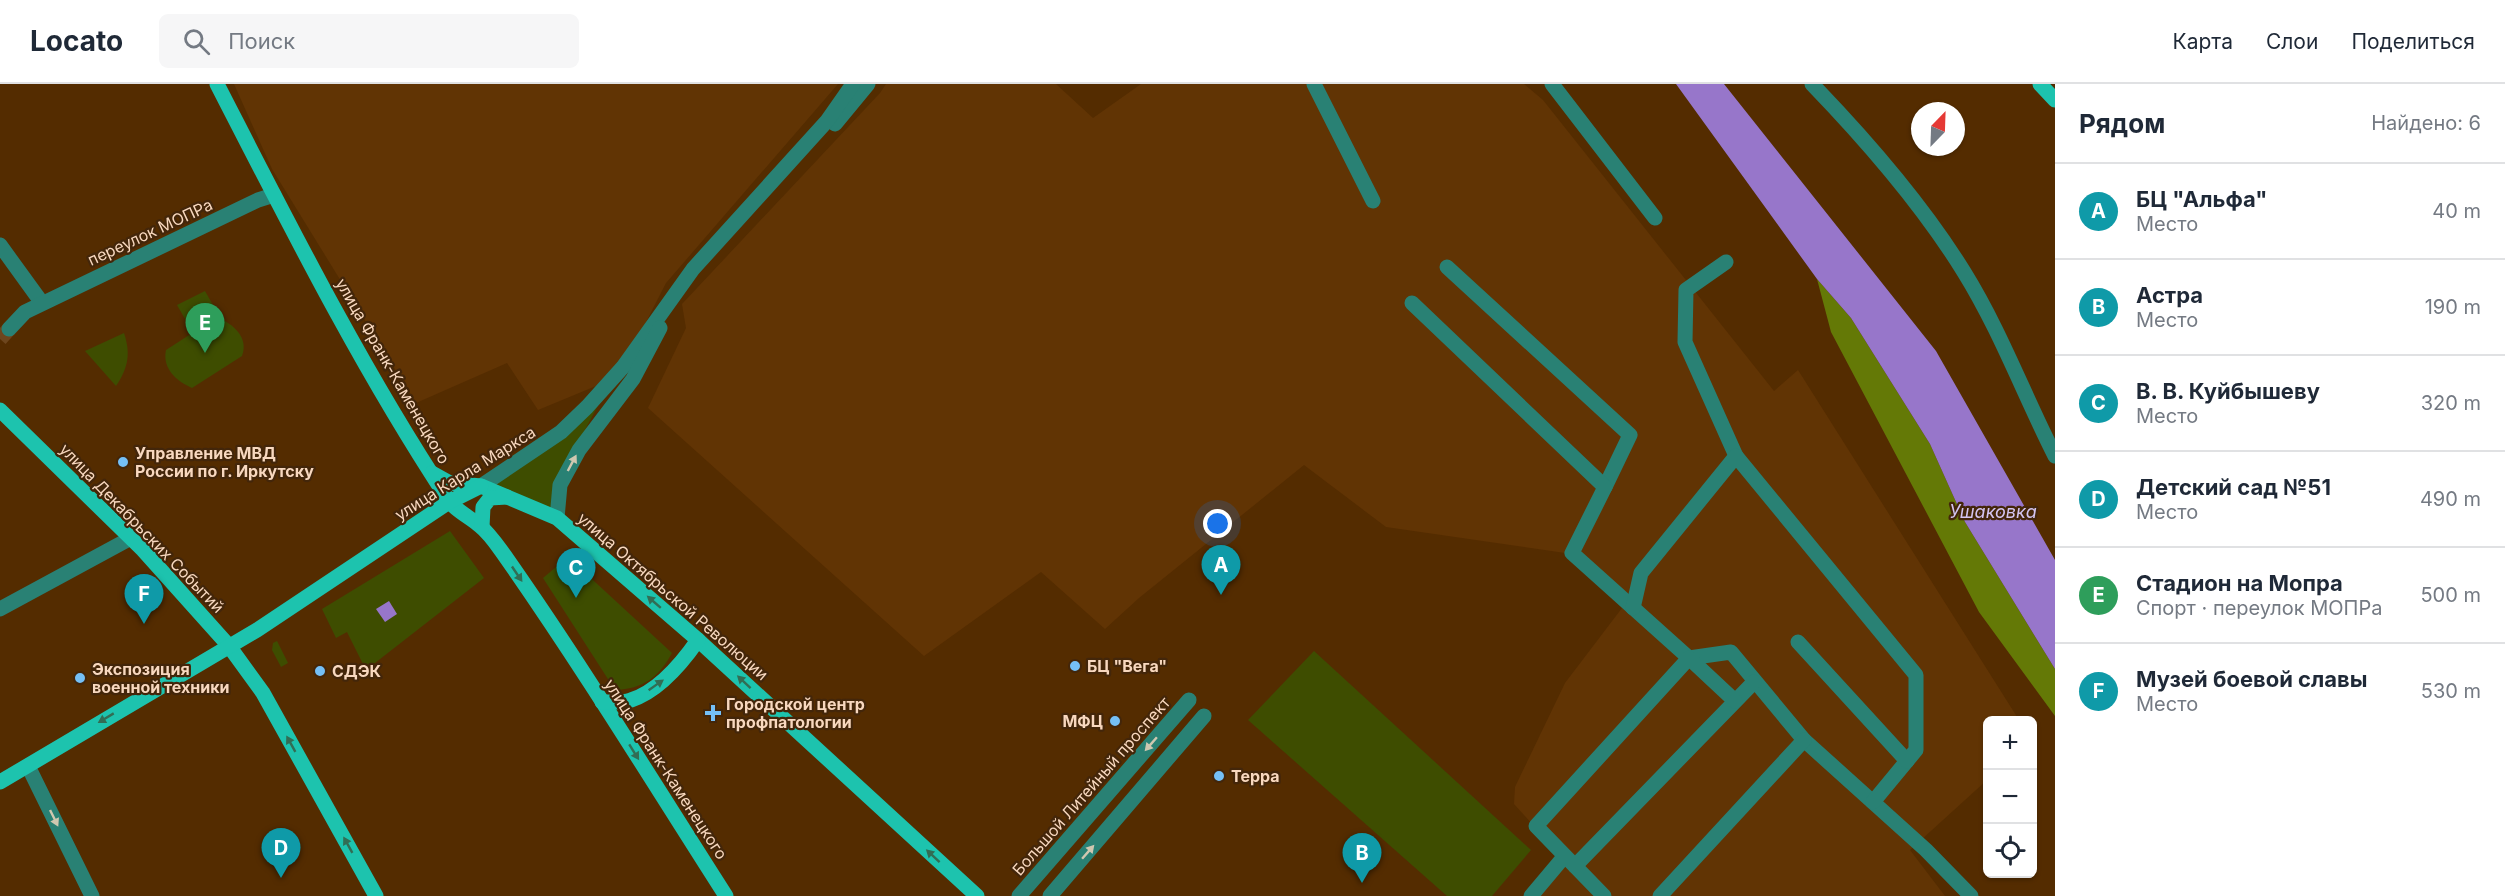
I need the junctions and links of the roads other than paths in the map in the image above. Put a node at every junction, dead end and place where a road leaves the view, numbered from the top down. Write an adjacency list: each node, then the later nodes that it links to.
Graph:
1 (217, 84): 9 (main road, улица Франк-Каменецкого)
2 (853, 84): 22 (street, улица Карла Маркса)
3 (868, 84): 26 (street, one-way to 3)
4 (1314, 84): 10 (street)
5 (1552, 84): 11 (street)
6 (1812, 84): 20 (street)
7 (2040, 84): 8 (main road)
8 (2055, 100)
9 (274, 195): 15 (street, переулок МОПРа); 21 (main road, улица Франк-Каменецкого)
10 (1371, 197)
11 (1655, 218)
12 (0, 245): 15 (street)
13 (1726, 262): 19 (street)
14 (1447, 267): 23 (street)
15 (42, 303): 17 (street, переулок МОПРа)
16 (1412, 303): 23 (street)
17 (9, 329)
18 (0, 410): 28 (main road, улица Декабрьских Событий)
19 (1736, 456): 29 (street); 41 (street)
20 (2055, 456)
21 (429, 472): 22 (main road, улица Октябрьской Революции); 25 (main road, улица Франк-Каменецкого)
22 (481, 486): 24 (main road, улица Октябрьской Революции); 25 (main road, улица Карла Маркса)
23 (1605, 487): 29 (street)
24 (507, 497): 26 (main road, улица Октябрьской Революции); 27 (main road)
25 (449, 502): 27 (main road, улица Франк-Каменецкого); 33 (main road, улица Карла Маркса)
26 (557, 518): 31 (main road, улица Октябрьской Революции, one-way to 26)
27 (482, 527): 38 (main road, улица Франк-Каменецкого, one-way to 38)
28 (130, 538): 30 (street); 33 (main road, улица Декабрьских Событий)
29 (1633, 608): 34 (street)
30 (0, 609)
31 (698, 640): 38 (main road, one-way to 31); 49 (main road, улица Октябрьской Революции, one-way to 31)
32 (1798, 642): 41 (street)
33 (229, 646): 42 (main road, улица Карла Маркса, one-way to 42); 47 (main road, улица Декабрьских Событий, one-way to 33)
34 (1689, 658): 37 (street); 40 (street); 45 (street)
35 (1754, 682): 37 (street)
36 (1189, 700): 50 (street, Большой Литейный проспект, one-way to 50)
37 (1735, 701): 45 (street)
38 (602, 702): 48 (main road, улица Франк-Каменецкого, one-way to 48)
39 (1204, 716): 51 (street, one-way to 39)
40 (1804, 740): 44 (street); 54 (street)
41 (1907, 761): 44 (street)
42 (28, 766): 43 (main road, улица Карла Маркса); 46 (street, one-way to 46)
43 (0, 782)
44 (1873, 802): 55 (street)
45 (1569, 862): 52 (street); 53 (street)
46 (92, 896)
47 (376, 896)
48 (726, 896)
49 (976, 896)
50 (1019, 896)
51 (1050, 896)
52 (1532, 896)
53 (1604, 896)
54 (1660, 896)
55 (1971, 896)

